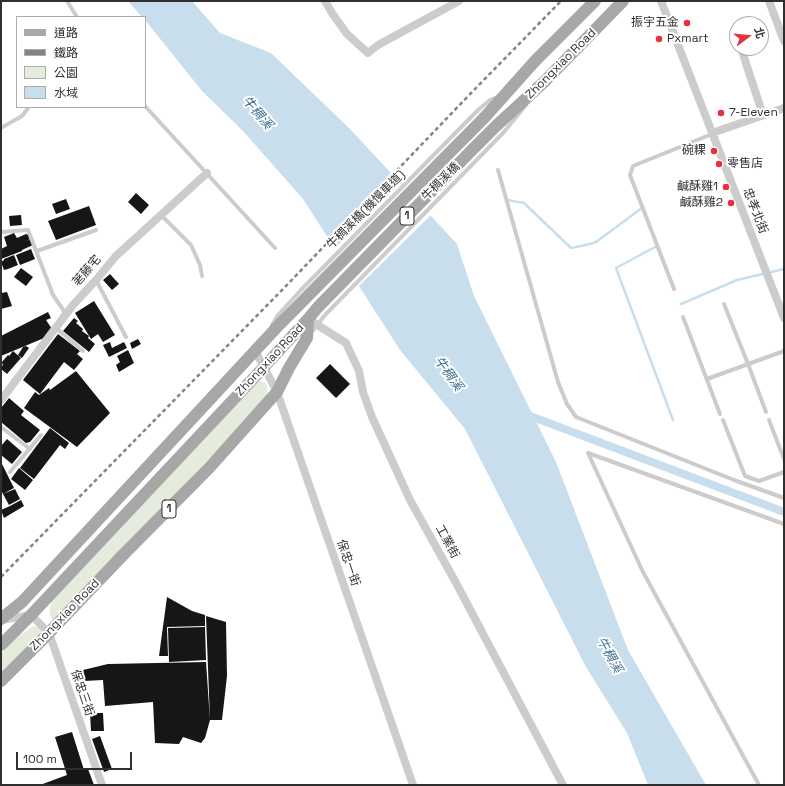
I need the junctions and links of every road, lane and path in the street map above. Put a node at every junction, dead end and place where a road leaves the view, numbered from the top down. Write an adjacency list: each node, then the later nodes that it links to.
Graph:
1 (67, 1): 8 (lane)
2 (325, 1): 3 (street)
3 (459, 1)
4 (595, 1): 14 (main road, Zhongxiao Road / 1)
5 (624, 1): 17 (main road, Zhongxiao Road / 1)
6 (661, 1): 18 (street, 忠孝北街)
7 (769, 1): 9 (street)
8 (75, 16)
9 (783, 37)
10 (744, 56): 15 (street)
11 (146, 107): 20 (lane)
12 (28, 108): 16 (lane)
13 (784, 108): 15 (street)
14 (483, 112): 29 (main road, 牛稠溪橋 / 1)
15 (763, 115): 18 (street)
16 (1, 128)
17 (500, 129): 34 (main road, 牛稠溪橋 / 1)
18 (712, 133): 28 (lane); 33 (street, 忠孝北街)
19 (498, 170): 55 (lane)
20 (207, 173): 21 (street, 荖藤宅); 24 (lane)
21 (161, 215): 26 (lane); 27 (street, 荖藤宅)
22 (96, 230): 25 (lane)
23 (1, 232): 25 (lane)
24 (275, 248)
25 (37, 251): 31 (lane)
26 (202, 276)
27 (96, 280): 31 (street, 荖藤宅); 36 (lane)
28 (674, 289)
29 (304, 293): 38 (main road, Zhongxiao Road / 1)
30 (724, 304): 40 (lane)
31 (66, 315): 35 (street, 荖藤宅)
32 (683, 317): 42 (lane)
33 (784, 318)
34 (313, 322): 41 (main road, Zhongxiao Road / 1); 43 (main road, Zhongxiao Road / 1); 64 (street, 工業街)
35 (56, 328): 37 (lane); 44 (street, 荖藤宅)
36 (126, 337)
37 (83, 351)
38 (255, 351): 41 (street, 保忠一街); 58 (main road, Zhongxiao Road / 1)
39 (784, 351): 40 (lane)
40 (748, 364): 42 (lane); 45 (lane)
41 (264, 367): 43 (street, 保忠一街); 57 (main road, Zhongxiao Road / 1)
42 (707, 379): 46 (lane)
43 (276, 392): 59 (main road, Zhongxiao Road / 1); 63 (street, 保忠一街)
44 (1, 400)
45 (766, 412)
46 (720, 414)
47 (723, 420): 54 (lane)
48 (769, 420): 52 (lane)
49 (1, 427): 51 (lane)
50 (41, 435): 51 (lane)
51 (30, 448): 53 (lane)
52 (784, 459)
53 (10, 472)
54 (784, 472)
55 (784, 498)
56 (784, 524): 65 (lane)
57 (31, 615): 58 (street); 59 (street, 保忠三街); 60 (main road, Zhongxiao Road / 1)
58 (1, 620)
59 (49, 633): 61 (main road, Zhongxiao Road / 1); 62 (street, 保忠三街)
60 (1, 645)
61 (1, 681)
62 (102, 785)
63 (413, 785)
64 (563, 785)
65 (759, 785)

